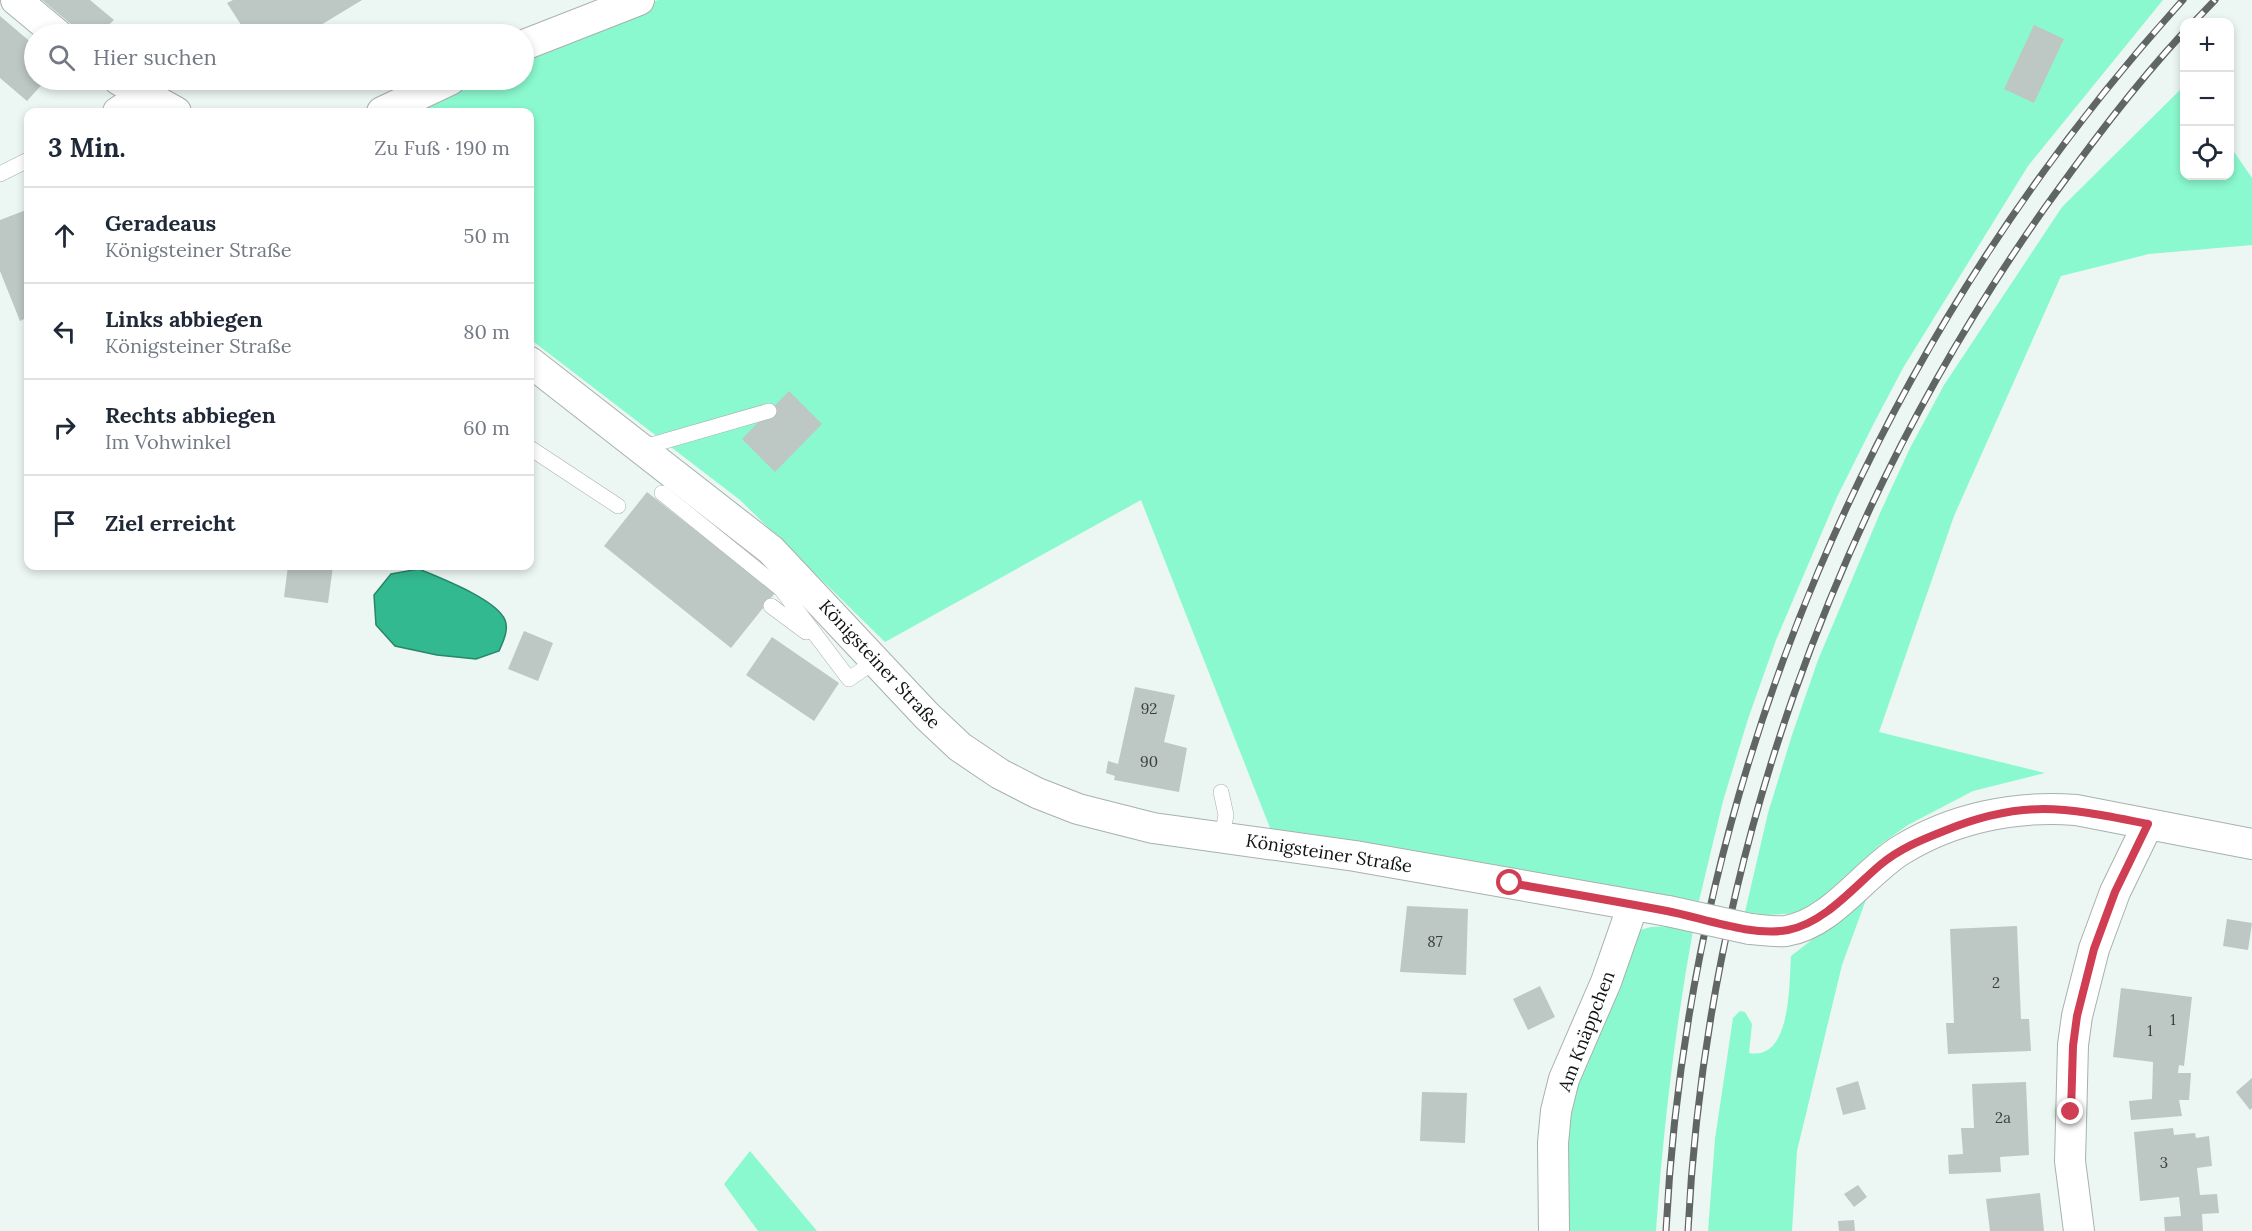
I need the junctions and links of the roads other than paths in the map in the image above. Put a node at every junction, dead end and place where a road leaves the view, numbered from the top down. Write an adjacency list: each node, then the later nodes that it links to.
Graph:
1 (16, 0): 3 (street)
2 (639, 0): 4 (street)
3 (45, 24)
4 (534, 41)
5 (128, 90): 7 (street)
6 (429, 90): 9 (street)
7 (140, 104): 8 (street)
8 (158, 108)
9 (390, 108)
10 (24, 162): 11 (lane)
11 (0, 174)
12 (534, 365): 14 (street, Königsteiner Straße)
13 (769, 411): 14 (lane)
14 (641, 448): 20 (street, Königsteiner Straße)
15 (534, 451): 17 (lane)
16 (663, 493): 19 (lane)
17 (618, 506)
18 (771, 606): 19 (lane)
19 (821, 643): 20 (lane)
20 (875, 661): 23 (street, Königsteiner Straße)
21 (1221, 792): 23 (lane)
22 (2148, 824): 24 (street, Königsteiner Straße); 25 (street, Königsteiner Straße, bridge); 27 (street)
23 (1222, 837): 25 (street, Königsteiner Straße)
24 (2252, 844)
25 (1633, 905): 26 (street, Am Knäppchen)
26 (1554, 1231)
27 (2079, 1231)

